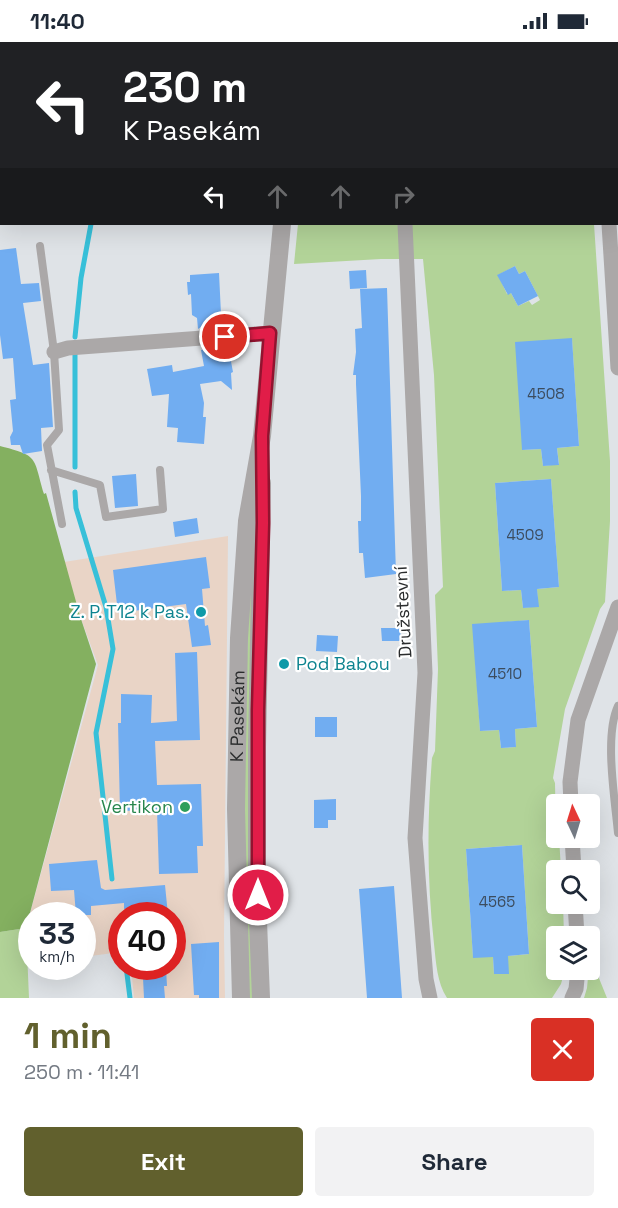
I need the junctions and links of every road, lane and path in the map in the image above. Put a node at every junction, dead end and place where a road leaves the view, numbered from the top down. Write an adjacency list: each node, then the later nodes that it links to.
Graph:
1 (282, 225): 5 (street, K Pasekám)
2 (405, 225): 19 (street, Družstevní)
3 (609, 225): 7 (street)
4 (40, 246): 6 (lane)
5 (270, 333): 6 (street); 8 (street, K Pasekám)
6 (54, 352): 9 (lane)
7 (618, 368)
8 (262, 436): 17 (street, K Pasekám); 18 (street, K Pasekám)
9 (51, 470): 10 (lane); 11 (lane)
10 (160, 470)
11 (62, 524)
12 (618, 608): 14 (street)
13 (618, 706): 15 (lane)
14 (571, 794)
15 (618, 833)
16 (577, 980): 20 (street)
17 (241, 998)
18 (261, 998)
19 (430, 998)
20 (572, 998)

